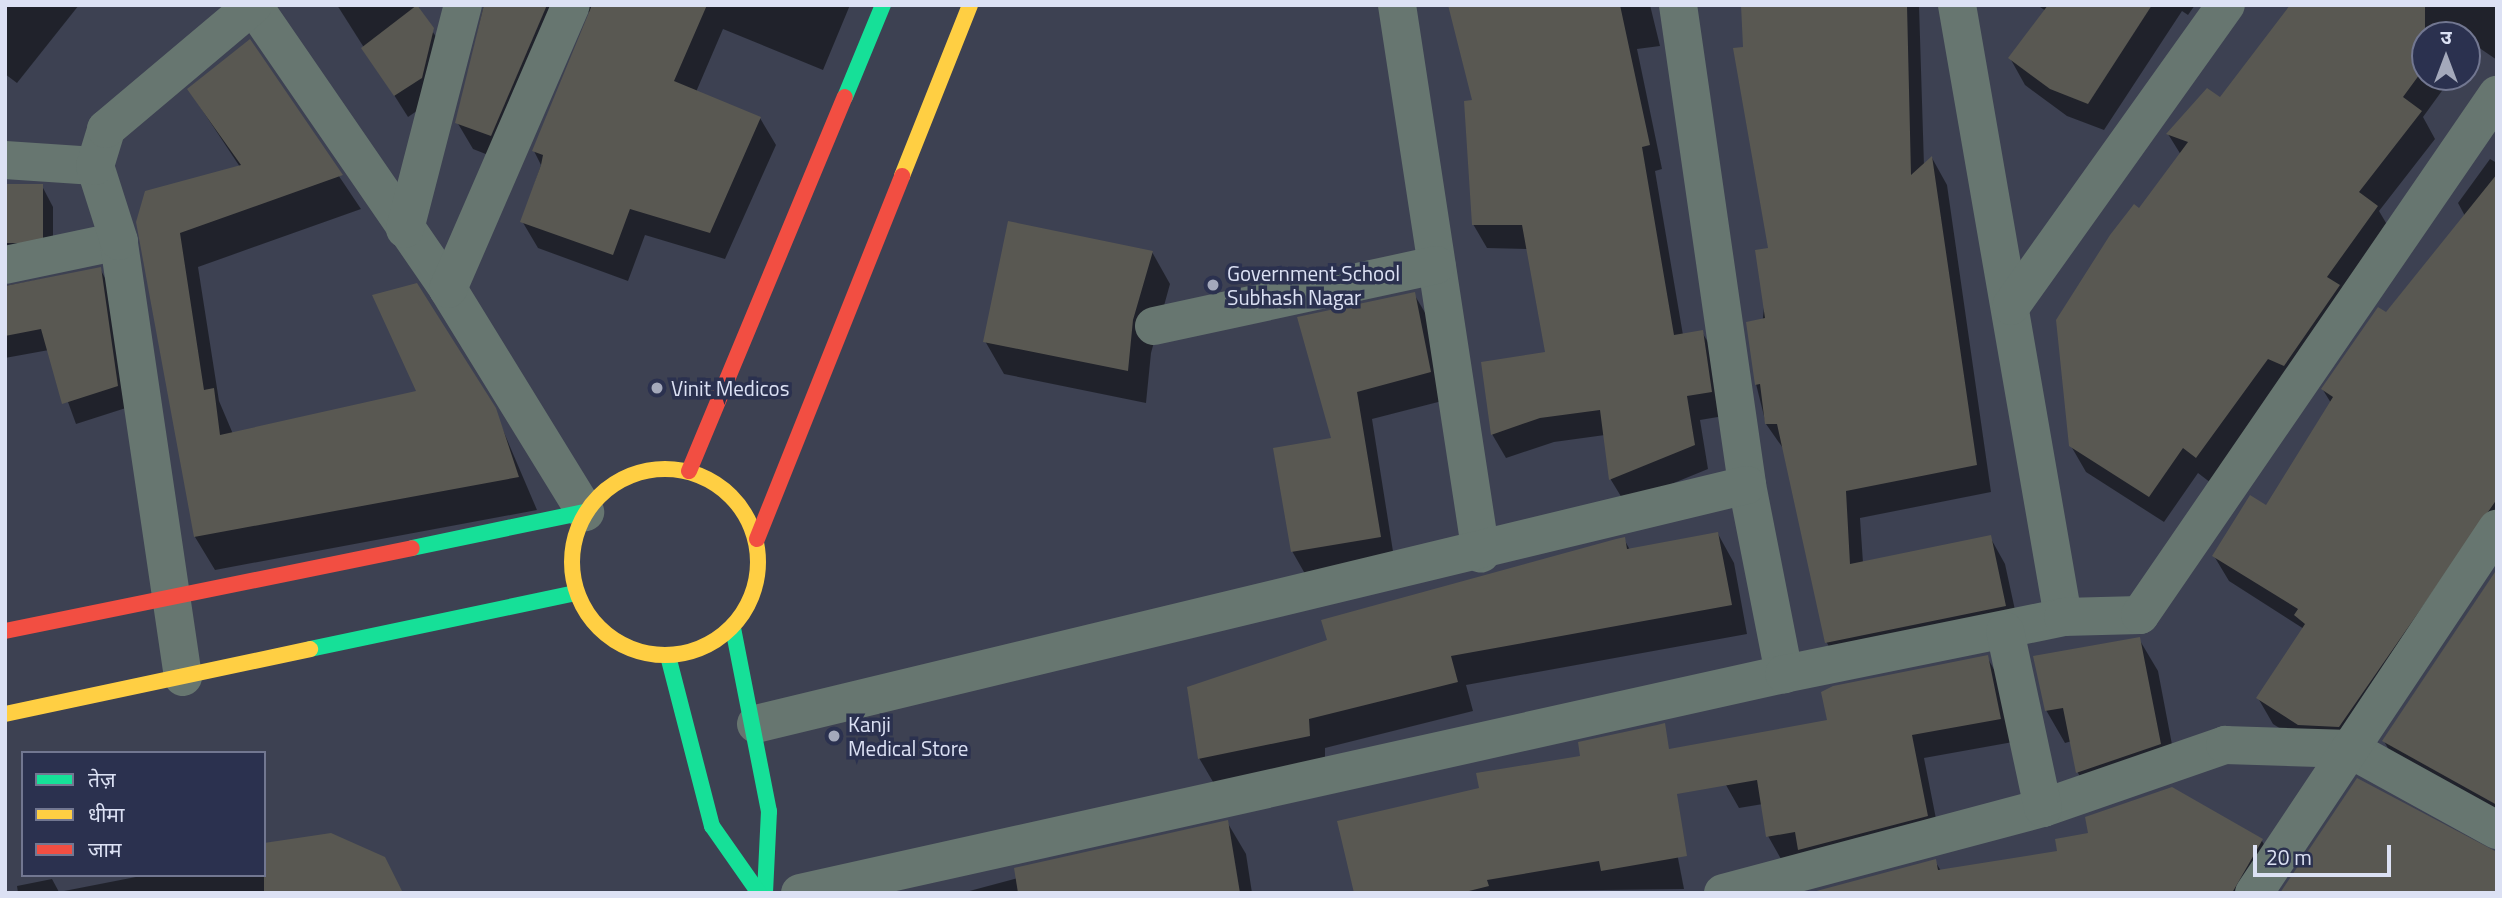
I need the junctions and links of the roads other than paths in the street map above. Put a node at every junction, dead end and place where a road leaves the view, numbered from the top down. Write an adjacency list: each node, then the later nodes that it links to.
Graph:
1 (253, 5): 12 (street); 13 (street)
2 (463, 5): 13 (street)
3 (571, 5): 17 (street)
4 (883, 5): 20 (main road)
5 (970, 5): 24 (main road)
6 (1397, 5): 16 (street)
7 (1678, 5): 21 (street)
8 (1957, 5): 18 (street)
9 (2226, 5): 18 (street)
10 (2497, 95): 28 (street)
11 (5, 159): 12 (street)
12 (95, 166): 14 (street)
13 (405, 229): 17 (street)
14 (119, 241): 15 (street); 27 (street)
15 (5, 265)
16 (1436, 265): 19 (street); 25 (street)
17 (448, 289): 22 (street)
18 (2011, 306): 28 (street)
19 (1154, 326)
20 (689, 471): 22 (main road); 24 (main road)
21 (1747, 485): 25 (street); 33 (street)
22 (585, 512): 26 (main road); 27 (main road)
23 (2497, 529): 37 (street)
24 (757, 539): 29 (main road)
25 (1481, 554): 36 (street)
26 (576, 593): 32 (main road); 34 (main road)
27 (171, 597): 30 (main road); 34 (street)
28 (2063, 617): 31 (street)
29 (733, 628): 32 (main road); 36 (main road)
30 (5, 631)
31 (2005, 631): 33 (street); 38 (street)
32 (668, 656): 40 (main road)
33 (1784, 674): 42 (street)
34 (183, 677): 35 (main road)
35 (5, 715)
36 (756, 724): 41 (main road)
37 (2350, 749): 38 (street); 39 (street); 44 (street)
38 (2043, 808): 43 (street)
39 (2497, 830)
40 (759, 893)
41 (765, 893)
42 (800, 893)
43 (1723, 893)
44 (2255, 893)

